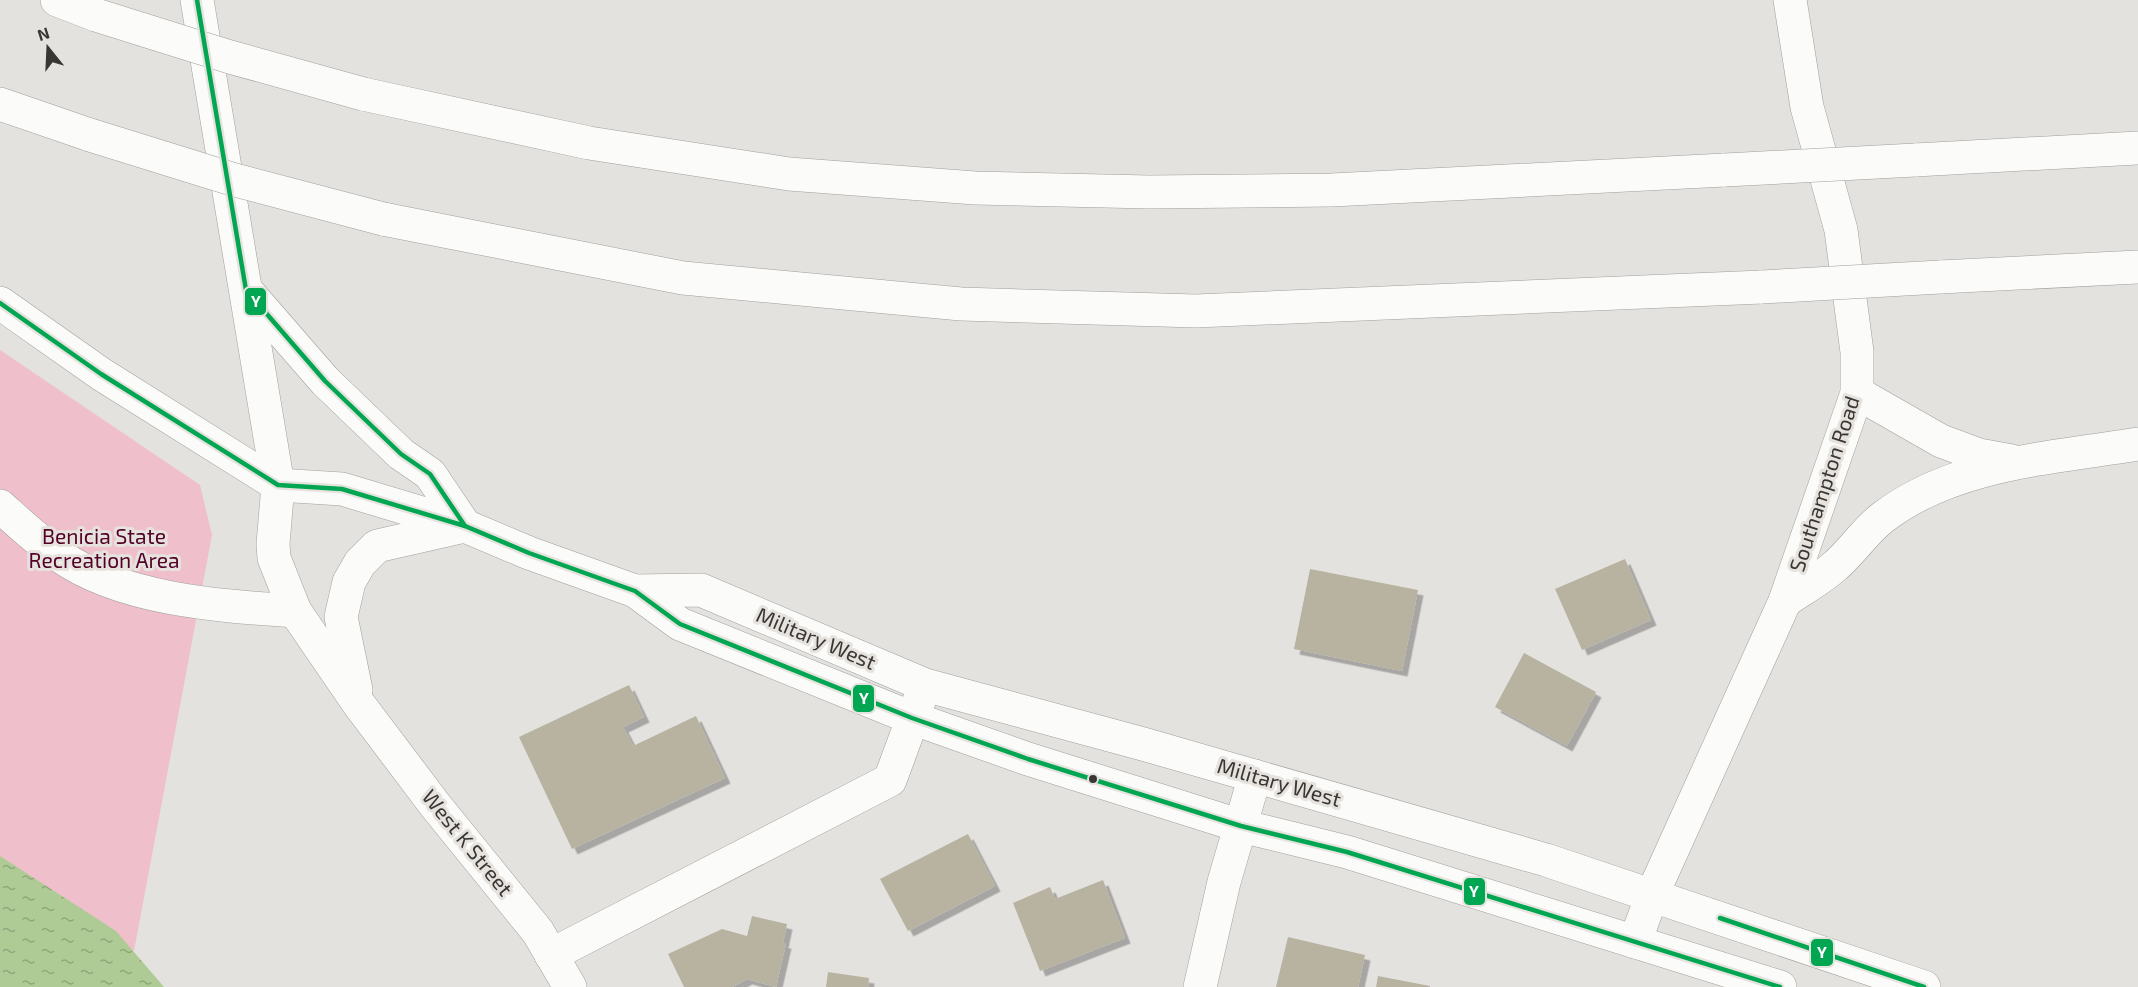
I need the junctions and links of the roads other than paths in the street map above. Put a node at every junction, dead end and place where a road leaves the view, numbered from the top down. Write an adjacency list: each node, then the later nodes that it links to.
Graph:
1 (57, 0): 4 (main road)
2 (196, 0): 8 (main road, West K Street)
3 (1790, 0): 10 (main road, Southampton Road)
4 (85, 7): 6 (main road, bridge)
5 (0, 104): 7 (main road, bridge)
6 (2138, 148)
7 (2138, 267)
8 (246, 290): 13 (main road, West K Street); 15 (main road)
9 (0, 303): 13 (main road)
10 (1857, 393): 12 (main road); 17 (main road, Southampton Road)
11 (2138, 444): 12 (main road)
12 (2023, 462): 17 (main road)
13 (278, 485): 15 (main road, Military West); 18 (main road, West K Street)
14 (0, 506): 18 (main road)
15 (465, 526): 16 (main road, Military West); 20 (main road, West K Street)
16 (635, 591): 19 (main road, Military West); 21 (main road, Military West)
17 (1785, 601): 24 (main road, Southampton Road)
18 (295, 611): 20 (main road, West K Street)
19 (925, 685): 21 (main road); 22 (main road, Military West)
20 (358, 703): 26 (main road, West K Street)
21 (912, 718): 23 (main road, Military West); 26 (main road)
22 (1255, 776): 23 (main road); 24 (main road, Military West)
23 (1241, 826): 25 (main road, Military West); 28 (main road)
24 (1652, 895): 25 (main road, Southampton Road); 30 (main road, Military West)
25 (1635, 942): 29 (main road, Military West)
26 (551, 955): 27 (main road, West K Street)
27 (570, 987)
28 (1200, 987)
29 (1780, 987)
30 (1924, 987)

